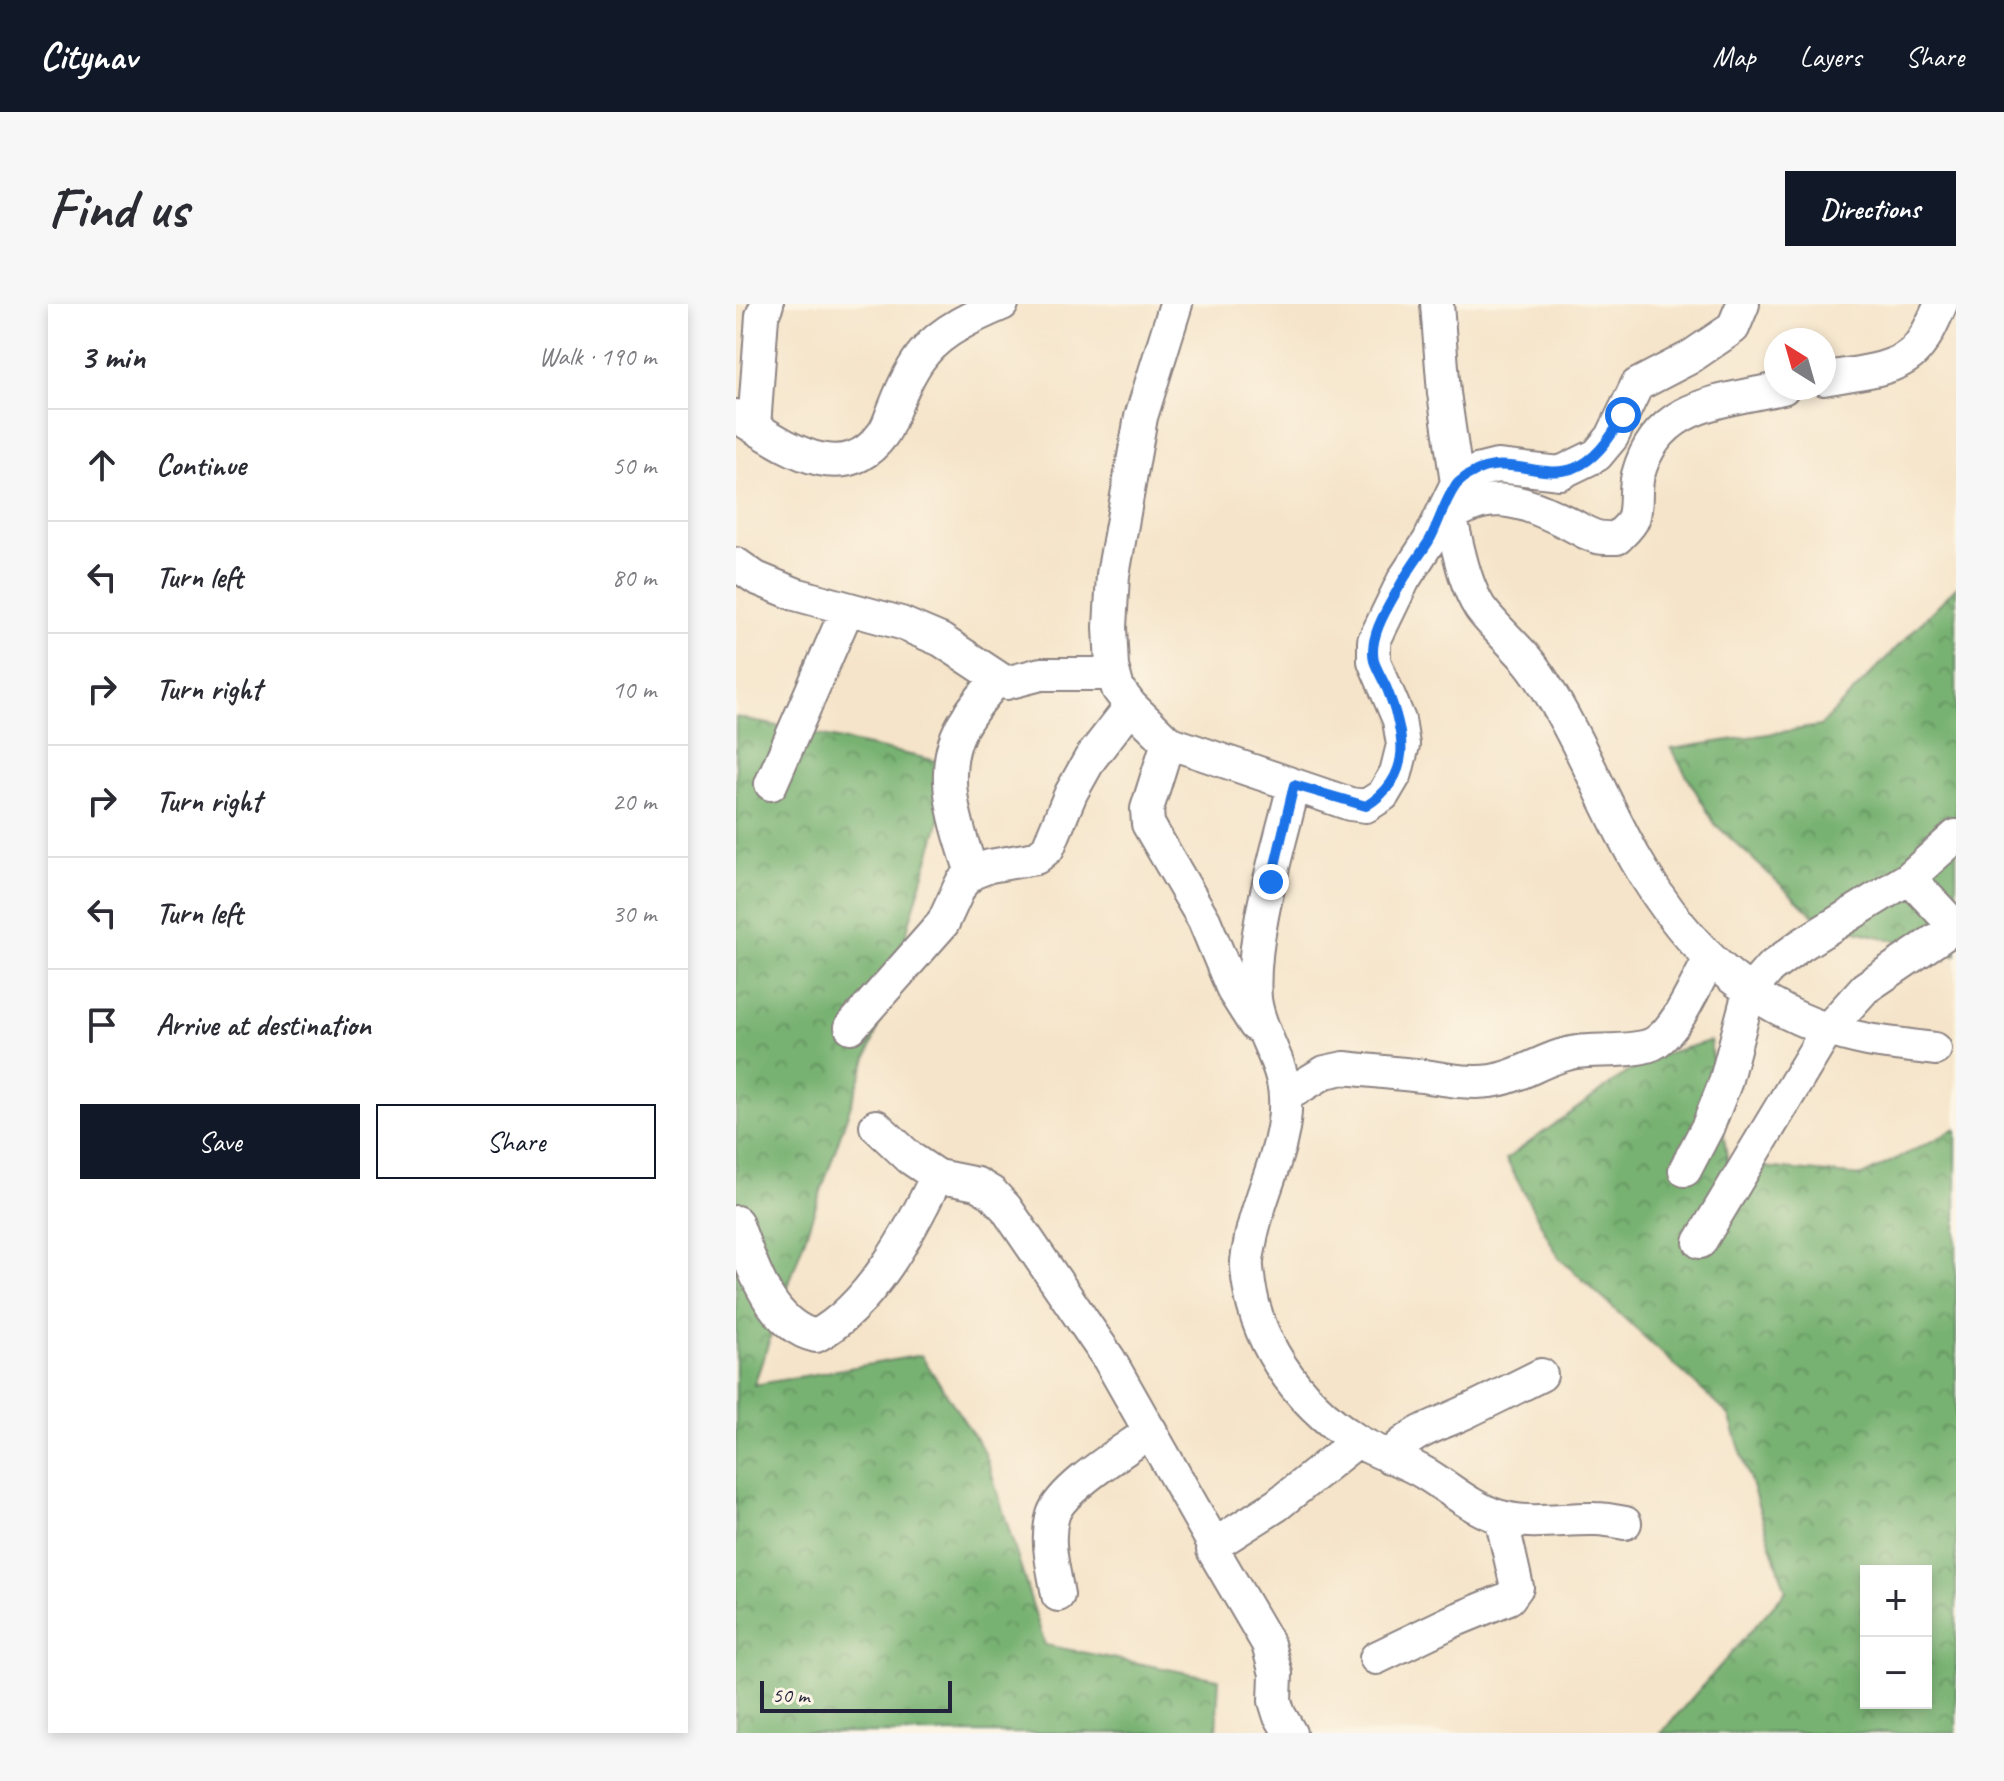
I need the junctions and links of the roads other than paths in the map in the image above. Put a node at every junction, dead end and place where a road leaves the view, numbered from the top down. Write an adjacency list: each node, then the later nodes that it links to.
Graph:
1 (767, 304): 9 (street)
2 (1002, 304): 9 (street)
3 (1176, 304): 14 (street)
4 (1437, 304): 10 (street)
5 (1743, 304): 10 (street)
6 (1941, 304): 7 (street)
7 (1836, 376)
8 (1764, 393): 11 (street)
9 (745, 421)
10 (1457, 483): 11 (street)
11 (1443, 522): 19 (street); 23 (street)
12 (736, 564): 13 (street)
13 (847, 610): 15 (street); 18 (street)
14 (1114, 674): 15 (street); 16 (street)
15 (998, 678): 21 (street)
16 (1131, 706): 17 (street); 21 (street)
17 (1168, 742): 19 (street); 27 (street)
18 (771, 784)
19 (1294, 785): 27 (street)
20 (1956, 836): 22 (street)
21 (972, 873): 25 (street)
22 (1909, 878): 24 (street); 26 (street)
23 (1709, 961): 24 (street); 29 (street)
24 (1749, 992): 26 (street); 31 (street)
25 (851, 1027)
26 (1828, 1029): 28 (street); 34 (street)
27 (1264, 1037): 29 (street)
28 (1935, 1049)
29 (1285, 1096): 37 (street)
30 (876, 1126): 32 (street)
31 (1685, 1170)
32 (937, 1176): 33 (street); 36 (street)
33 (736, 1222)
34 (1700, 1242)
35 (1541, 1375): 38 (street)
36 (1151, 1431): 41 (street); 42 (street)
37 (1357, 1441): 38 (street); 41 (street)
38 (1389, 1457): 39 (street)
39 (1501, 1517): 40 (street); 43 (street)
40 (1625, 1523)
41 (1215, 1546): 44 (street)
42 (1058, 1595)
43 (1376, 1658)
44 (1290, 1733)

